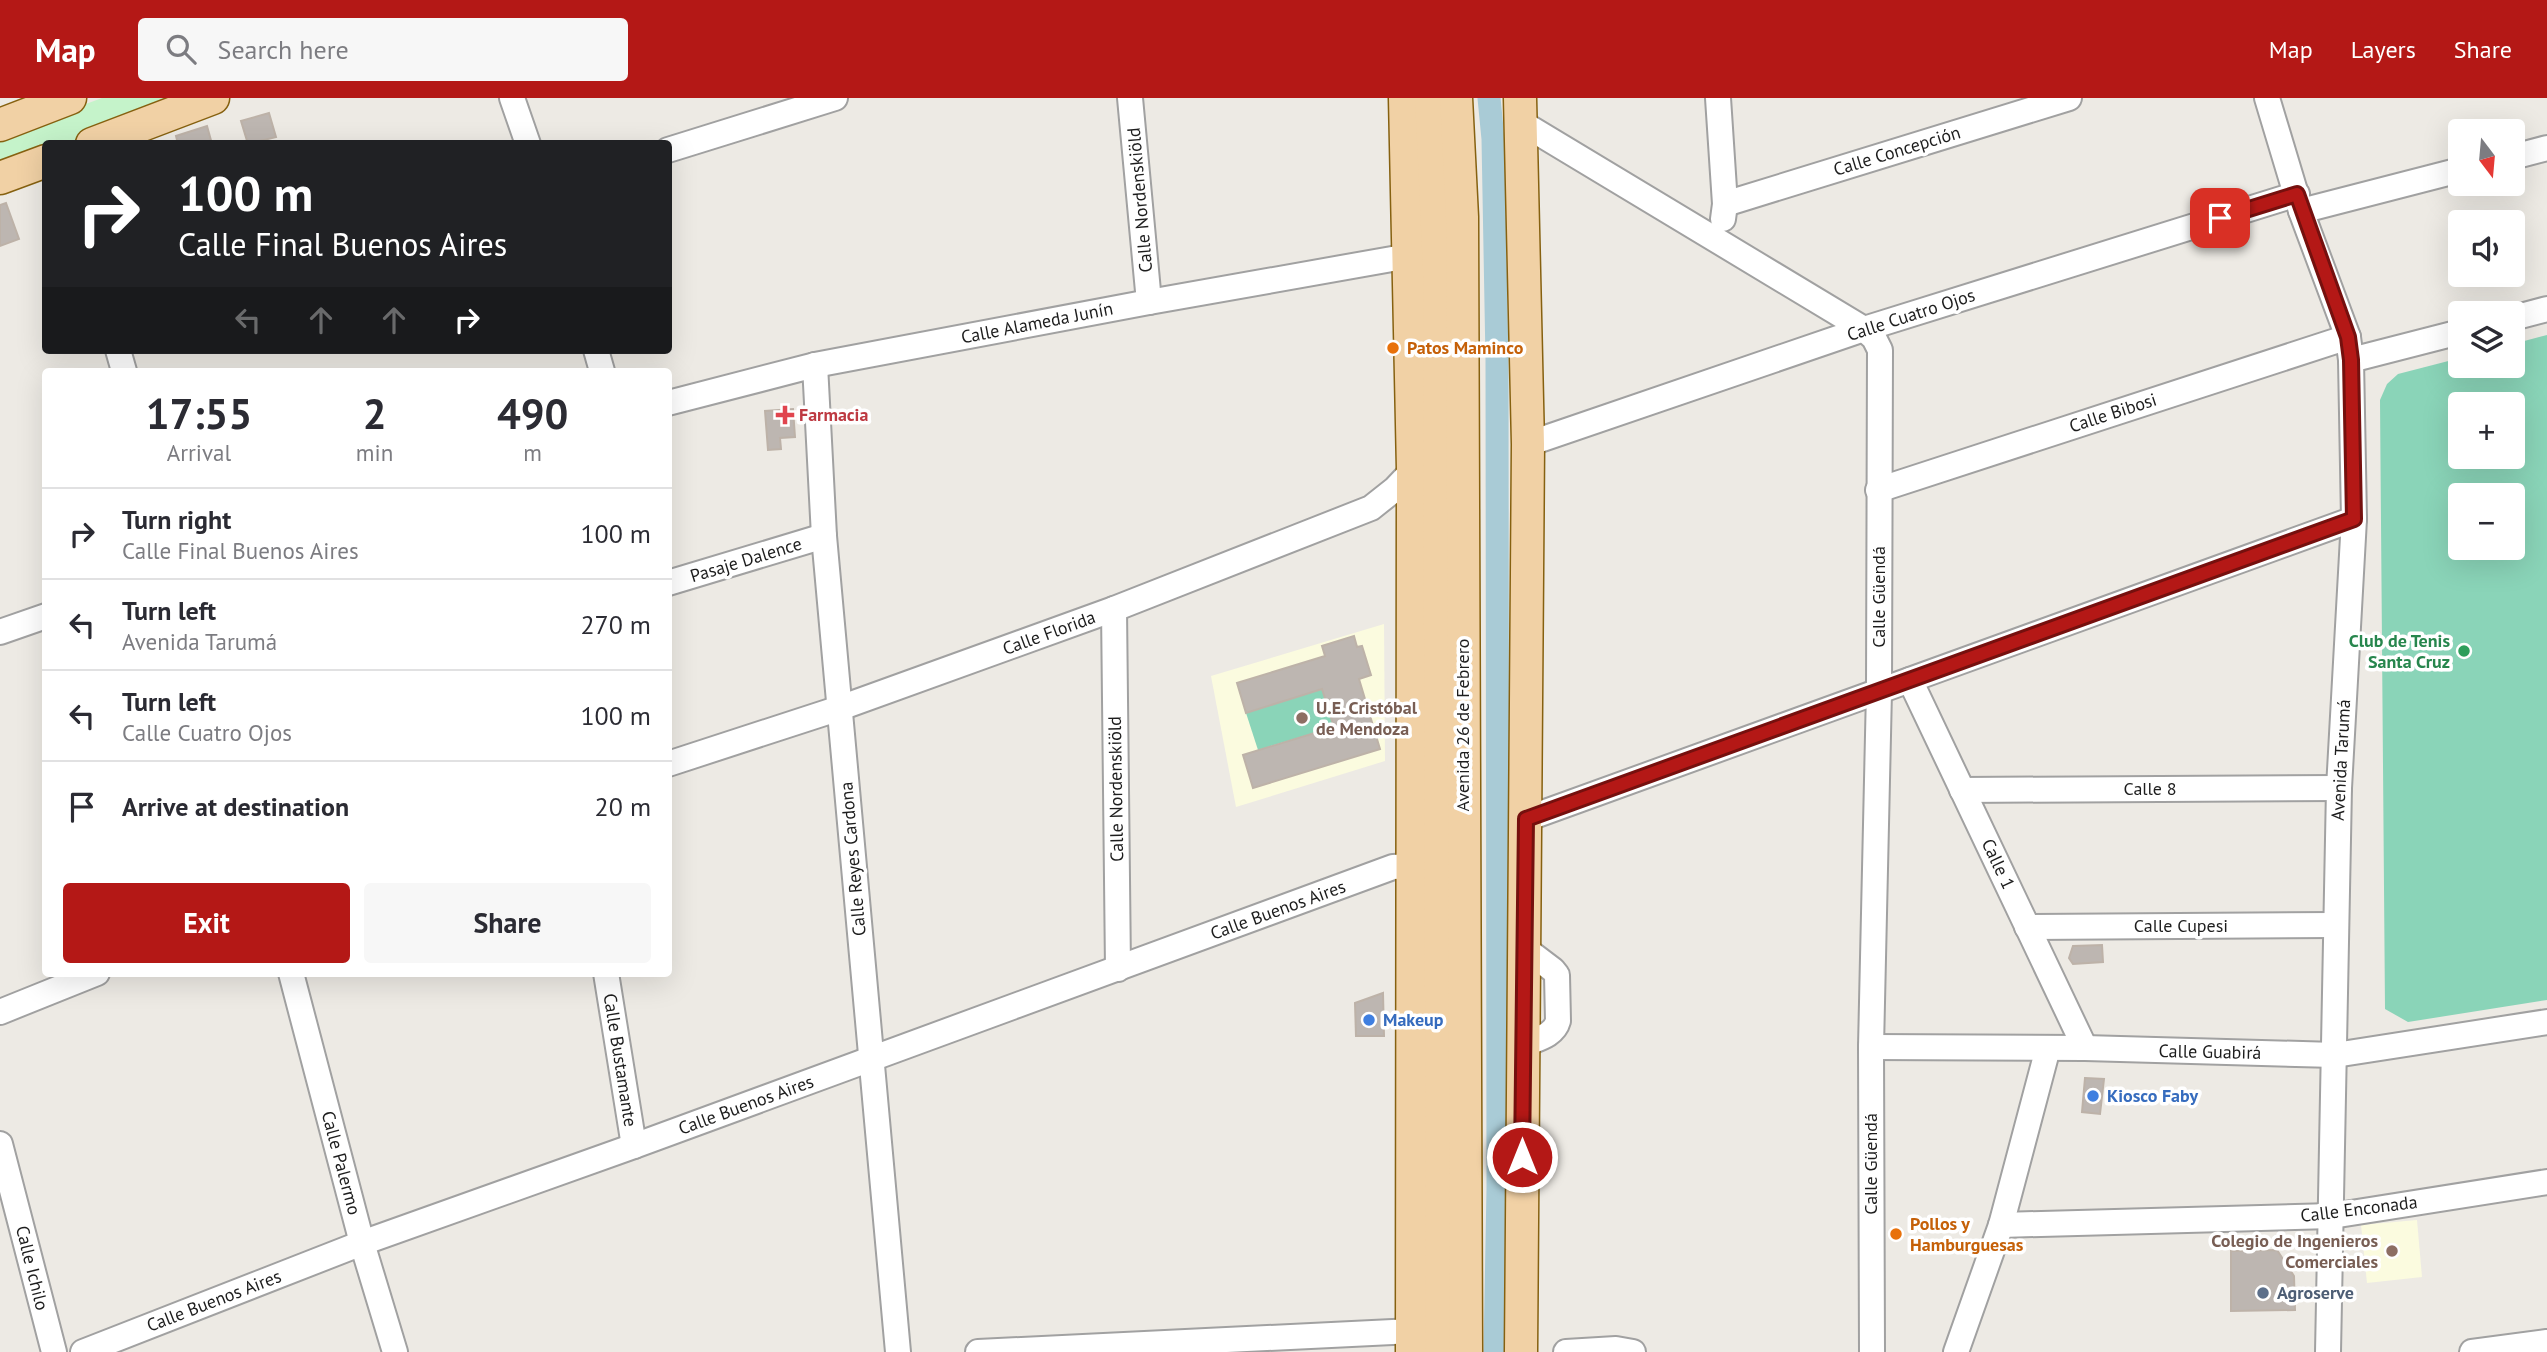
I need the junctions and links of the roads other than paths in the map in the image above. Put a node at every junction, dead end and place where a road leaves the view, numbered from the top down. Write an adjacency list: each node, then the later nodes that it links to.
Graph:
1 (70, 98): 13 (main road)
2 (213, 98): 14 (main road)
3 (512, 98): 15 (street)
4 (835, 98): 18 (street)
5 (1130, 98): 28 (street, Calle Nordenskiöld)
6 (1405, 98): 27 (main road)
7 (1431, 98): 79 (main road, Avenida 26 de Febrero)
8 (1456, 98): 80 (main road, Avenida 26 de Febrero)
9 (1718, 98): 25 (street)
10 (2069, 98): 25 (street, Calle Concepción)
11 (2267, 98): 24 (street, Avenida Tarumá)
12 (1521, 110): 16 (street, Calle Güendá); 20 (main road)
13 (0, 125)
14 (103, 140)
15 (527, 140)
16 (1559, 146): 20 (street); 26 (street, Calle Güendá)
17 (2547, 148): 19 (street)
18 (672, 149)
19 (2525, 154)
20 (1523, 155): 36 (main road)
21 (42, 162): 23 (main road)
22 (2448, 172): 24 (street, Calle Cuatro Ojos)
23 (0, 178)
24 (2299, 203): 31 (street, Calle Cuatro Ojos); 33 (street, Avenida Tarumá)
25 (1725, 204): 26 (street)
26 (1719, 240): 31 (street, Calle Güendá)
27 (1409, 256): 28 (street, Calle Alameda Junín); 37 (main road)
28 (1149, 302): 34 (street, Calle Alameda Junín)
29 (2547, 309): 30 (street)
30 (2525, 315)
31 (1864, 329): 36 (street, Calle Cuatro Ojos); 38 (street, Calle Güendá)
32 (2448, 334): 33 (street, Calle Bibosi)
33 (2350, 348): 38 (street, Calle Bibosi); 39 (street, Avenida Tarumá)
34 (815, 365): 35 (street, Calle Alameda Junín); 40 (street, Calle Reyes Cardona)
35 (672, 402)
36 (1528, 444): 51 (main road)
37 (1413, 470): 42 (street, Calle Florida); 52 (main road)
38 (1878, 489): 46 (street, Calle Güendá)
39 (2354, 519): 45 (street); 49 (street, Avenida Tarumá)
40 (824, 536): 41 (street, Pasaje Dalence); 47 (street, Calle Reyes Cardona)
41 (672, 582)
42 (1114, 609): 47 (street, Calle Florida); 55 (street, Calle Nordenskiöld)
43 (42, 617): 44 (street)
44 (0, 632)
45 (1910, 680): 46 (street); 50 (street, Calle 1)
46 (1879, 691): 51 (street); 61 (street, Calle Güendá)
47 (840, 708): 48 (street, Calle Florida); 65 (street, Calle Reyes Cardona)
48 (672, 763)
49 (2339, 788): 50 (street, Calle 8); 53 (street, Avenida Tarumá)
50 (1962, 790): 54 (street, Calle 1)
51 (1526, 819): 81 (main road)
52 (1411, 866): 55 (street, Calle Buenos Aires); 72 (main road)
53 (2336, 925): 54 (street, Calle Cupesi); 64 (street, Avenida Tarumá)
54 (2027, 927): 63 (street, Calle 1)
55 (1118, 969): 65 (street, Calle Buenos Aires)
56 (87, 977): 59 (street)
57 (292, 977): 71 (street, Calle Palermo)
58 (607, 977): 67 (street, Calle Bustamante)
59 (0, 1012)
60 (2547, 1021): 64 (street, Calle Guabirá)
61 (1871, 1047): 62 (street, Calle Guabirá); 84 (street, Calle Güendá)
62 (2048, 1048): 63 (street, Calle Guabirá); 70 (street)
63 (2085, 1048): 64 (street, Calle Guabirá)
64 (2335, 1055): 69 (street, Avenida Tarumá)
65 (870, 1059): 67 (street, Calle Buenos Aires); 77 (street, Calle Reyes Cardona)
66 (0, 1144): 74 (street, Calle Ichilo)
67 (634, 1146): 71 (street, Calle Buenos Aires)
68 (2547, 1182): 69 (street, Calle Enconada)
69 (2332, 1216): 70 (street, Calle Enconada); 86 (street, Avenida Tarumá)
70 (2001, 1224): 85 (street)
71 (362, 1243): 75 (street, Calle Buenos Aires); 76 (street, Calle Palermo)
72 (1413, 1342): 78 (street)
73 (2547, 1342): 87 (street)
74 (54, 1352)
75 (83, 1352)
76 (395, 1352)
77 (898, 1352)
78 (978, 1352)
79 (1443, 1352)
80 (1466, 1352)
81 (1521, 1352)
82 (1566, 1352): 83 (street)
83 (1633, 1352)
84 (1872, 1352)
85 (1956, 1352)
86 (2329, 1352)
87 (2472, 1352)

